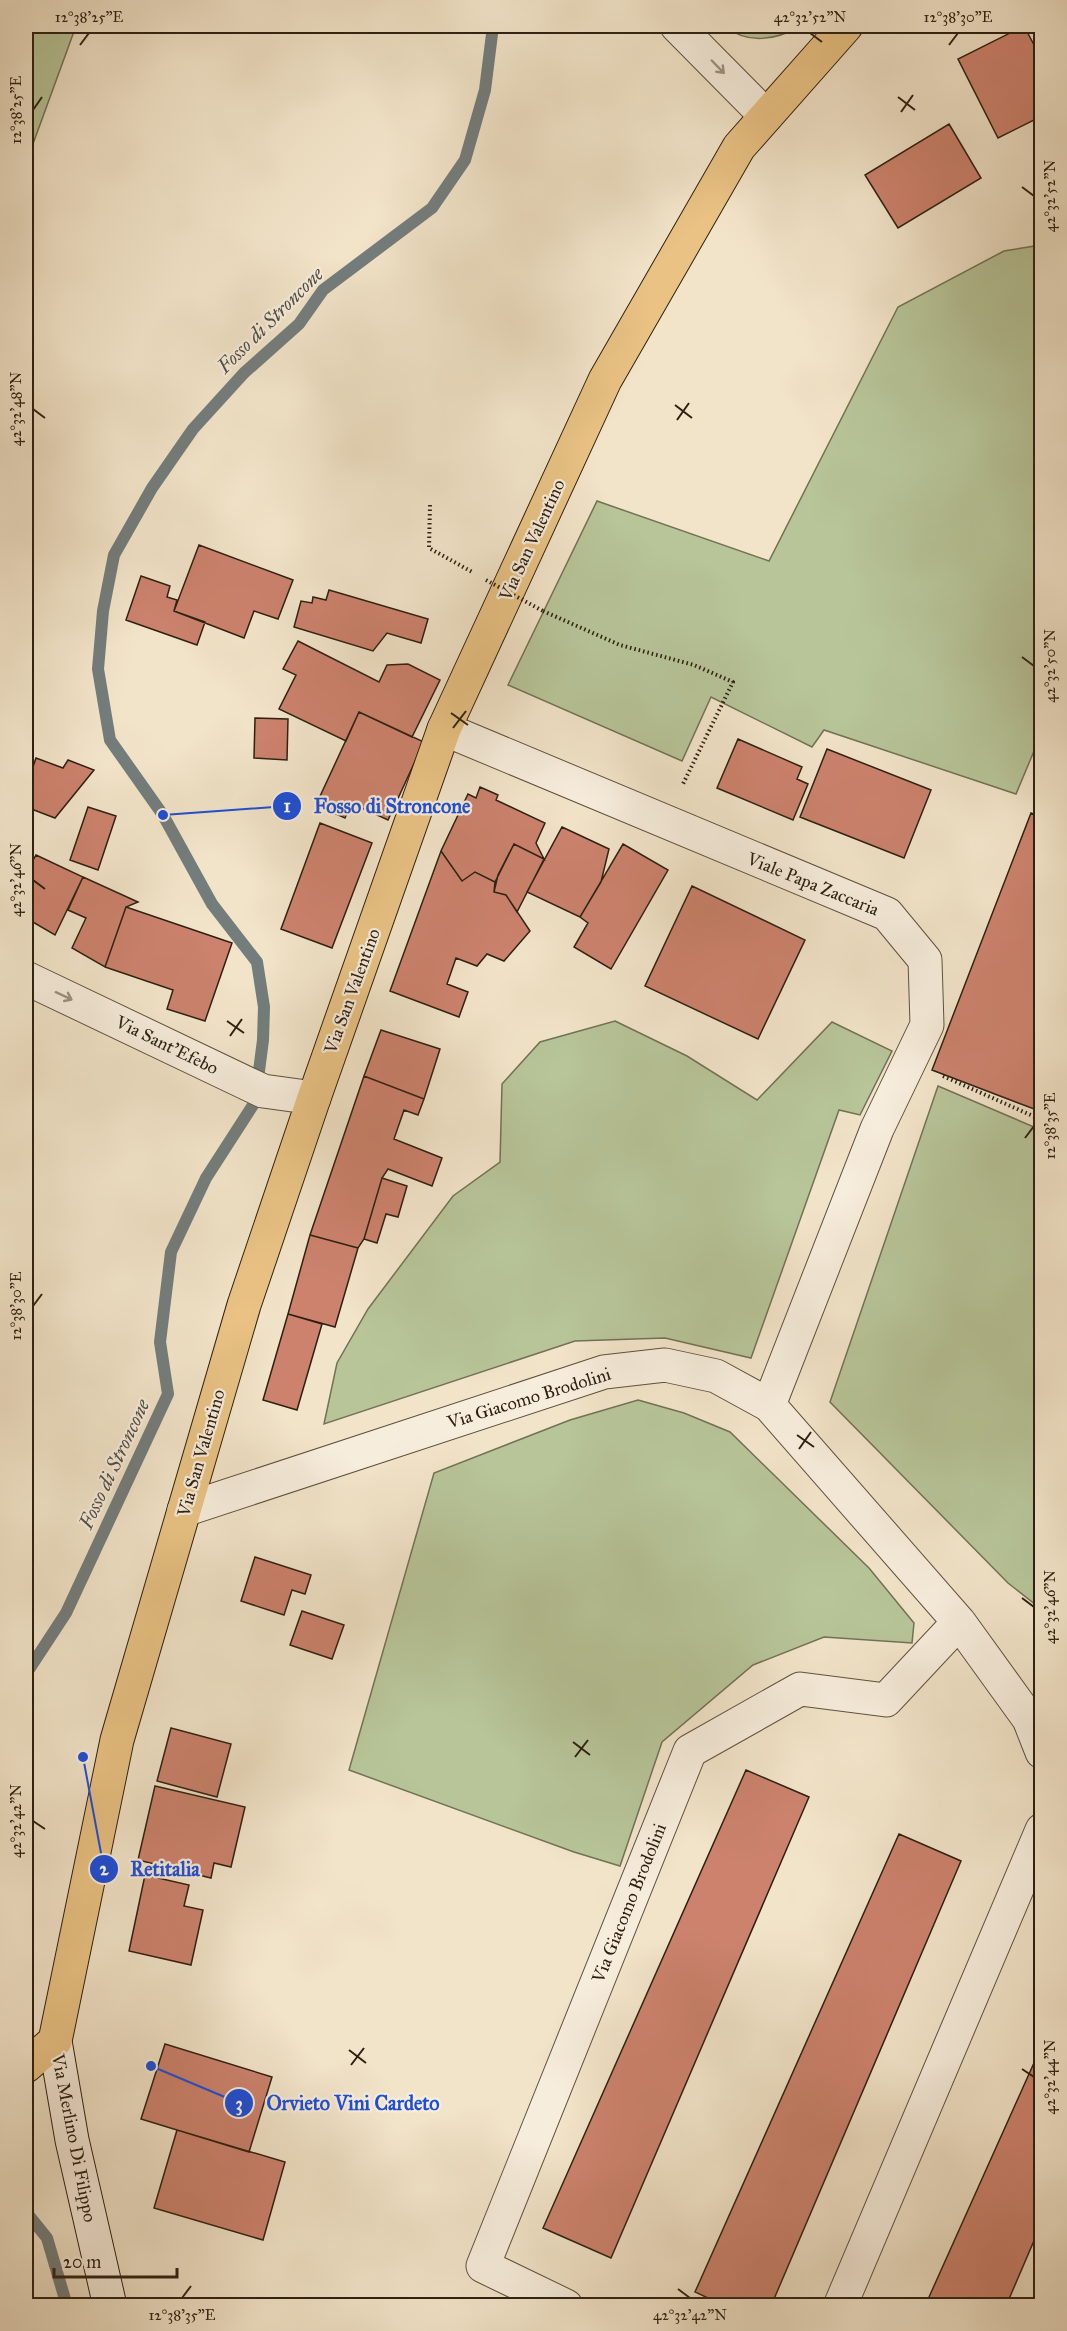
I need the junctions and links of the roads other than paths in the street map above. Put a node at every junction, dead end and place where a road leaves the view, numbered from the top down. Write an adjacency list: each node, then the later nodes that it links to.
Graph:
1 (677, 26): 3 (street, one-way to 3)
2 (846, 26): 3 (main road, Via San Valentino)
3 (766, 116): 4 (main road, Via San Valentino)
4 (444, 729): 6 (main road, Via San Valentino); 7 (street, Viale Papa Zaccaria)
5 (26, 978): 6 (street, Via Sant'Efebo, one-way to 6)
6 (314, 1098): 8 (main road, Via San Valentino)
7 (769, 1405): 8 (street, Via Giacomo Brodolini); 9 (street, Via Giacomo Brodolini)
8 (184, 1510): 12 (main road, Via San Valentino)
9 (959, 1622): 10 (street, Via Giacomo Brodolini); 15 (street, Via Giacomo Brodolini)
10 (1041, 1752)
11 (1041, 1830): 16 (street)
12 (55, 2041): 13 (main road); 14 (street, Via Merlino Di Filippo)
13 (26, 2066)
14 (110, 2306)
15 (566, 2306)
16 (840, 2306)

